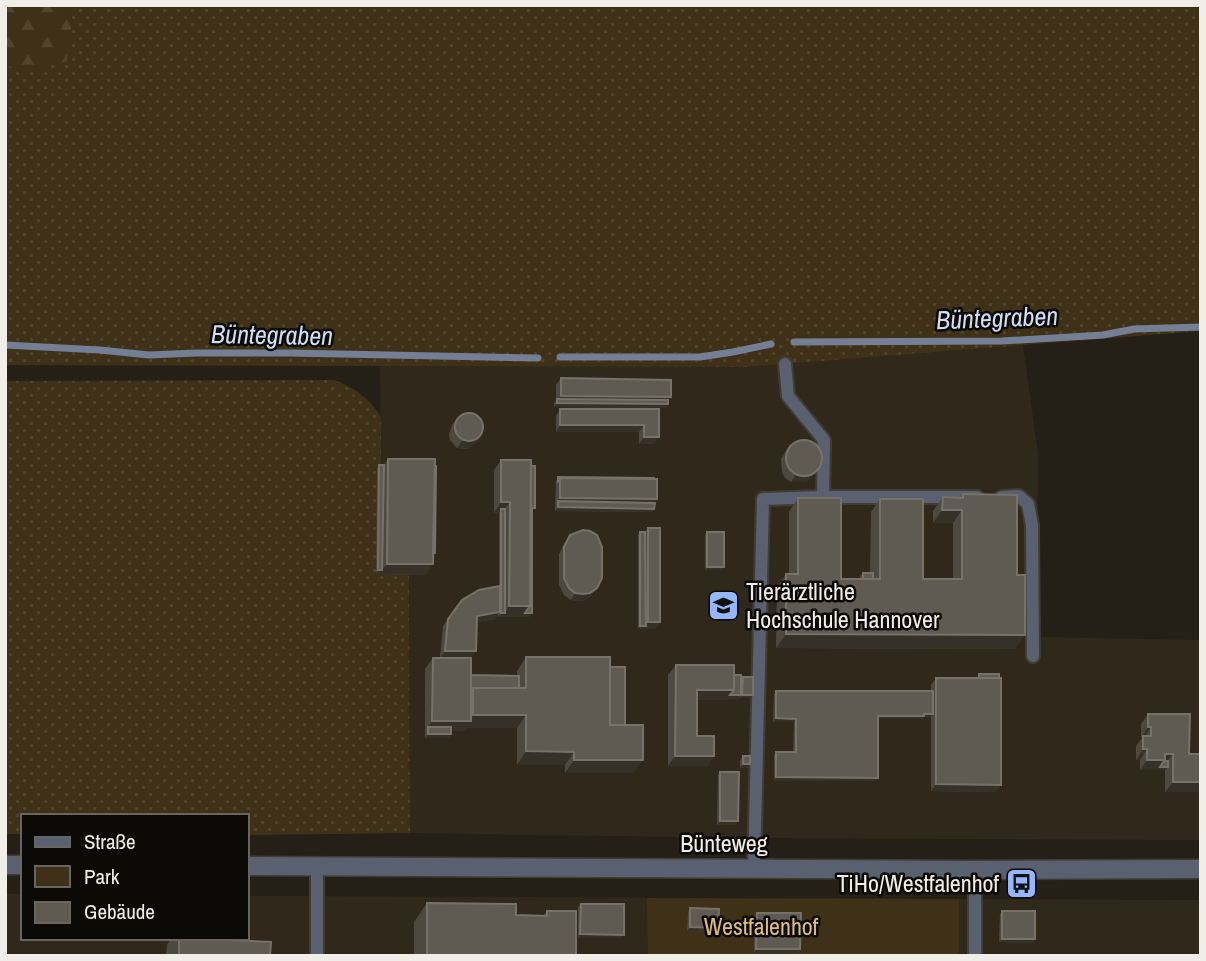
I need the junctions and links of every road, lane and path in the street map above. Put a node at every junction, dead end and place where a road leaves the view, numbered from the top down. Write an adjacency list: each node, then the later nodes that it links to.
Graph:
1 (785, 363): 2 (lane)
2 (823, 497): 3 (lane); 6 (lane)
3 (1033, 656)
4 (248, 866): 5 (street, Bünteweg)
5 (317, 866): 6 (street, Bünteweg); 9 (lane)
6 (754, 869): 8 (street, Bünteweg)
7 (1201, 869): 8 (street, Bünteweg)
8 (975, 870): 10 (lane)
9 (317, 956)
10 (975, 956)

